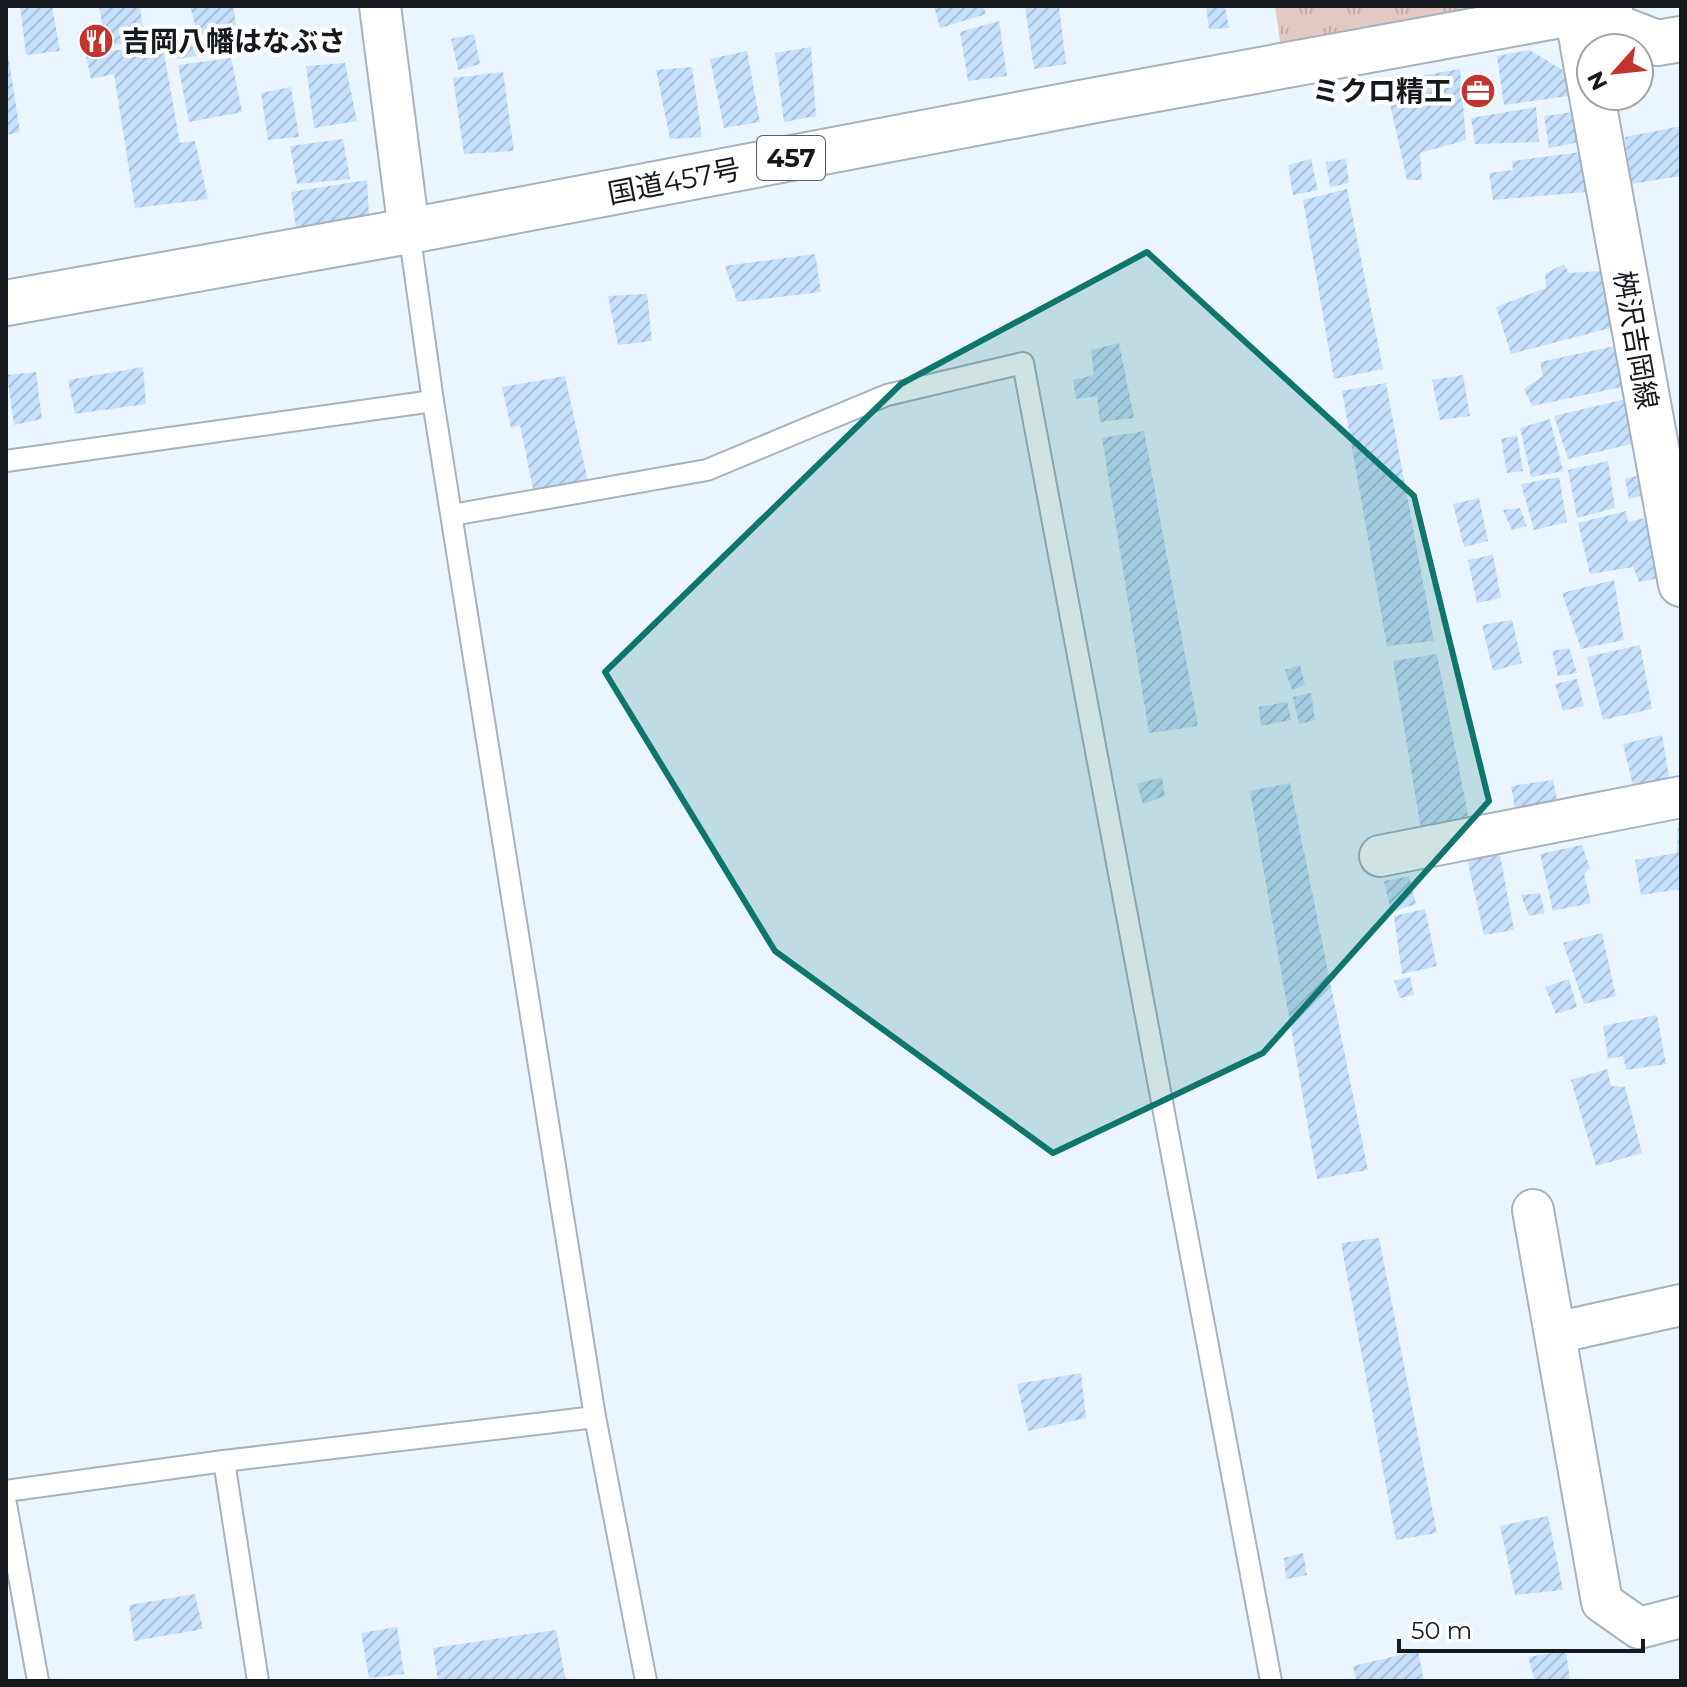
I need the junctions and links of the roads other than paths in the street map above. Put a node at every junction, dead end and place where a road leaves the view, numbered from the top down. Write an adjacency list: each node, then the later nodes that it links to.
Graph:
1 (380, 6): 6 (street)
2 (1587, 8): 3 (main road, 桝沢吉岡線); 4 (main road); 6 (main road, 国道457号 / 457)
3 (1588, 32)
4 (1681, 39)
5 (1596, 112): 10 (main road, 桝沢吉岡線)
6 (409, 231): 7 (main road, 国道457号 / 457); 8 (lane)
7 (6, 303)
8 (433, 401): 9 (lane); 11 (lane)
9 (6, 461)
10 (1674, 507): 12 (main road, 桝沢吉岡線)
11 (452, 515): 18 (lane); 27 (lane)
12 (1681, 584)
13 (1681, 797): 14 (street)
14 (1380, 856)
15 (1533, 1210): 17 (street)
16 (1681, 1305): 17 (street)
17 (1555, 1333): 23 (street)
18 (595, 1417): 19 (lane); 26 (lane)
19 (224, 1461): 20 (lane); 25 (lane)
20 (6, 1491)
21 (6, 1504): 22 (lane)
22 (11, 1560): 24 (lane)
23 (1681, 1617)
24 (38, 1681)
25 (258, 1681)
26 (646, 1681)
27 (1271, 1681)

